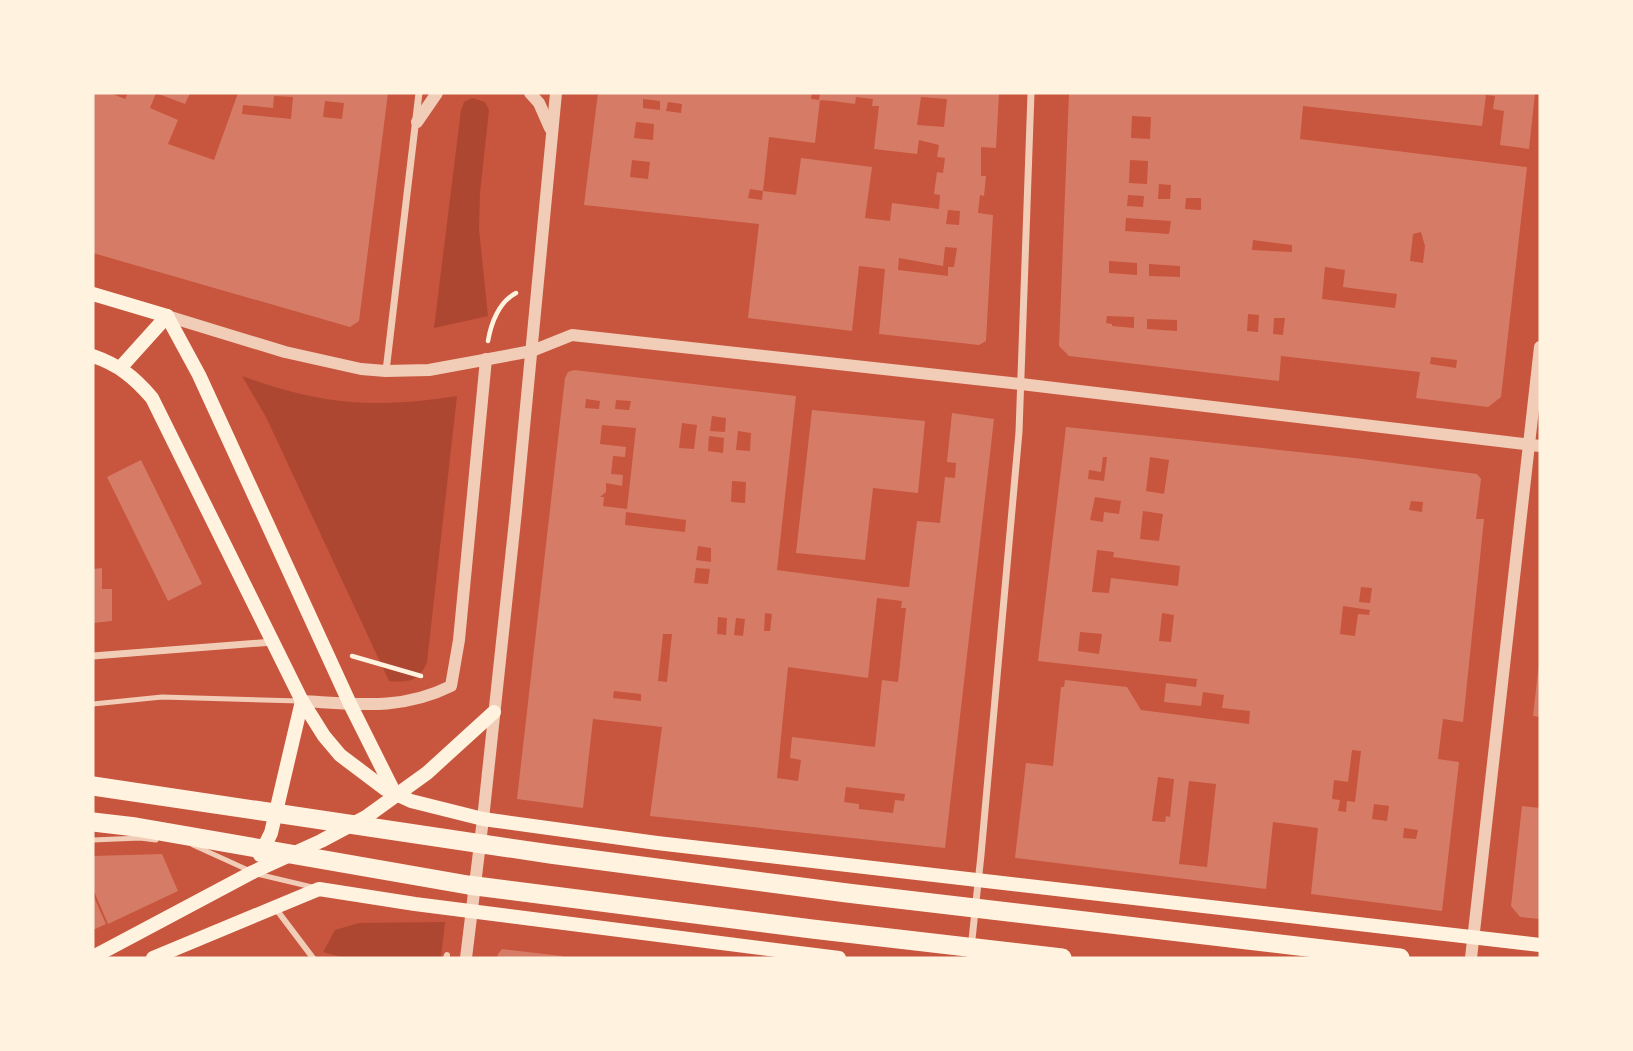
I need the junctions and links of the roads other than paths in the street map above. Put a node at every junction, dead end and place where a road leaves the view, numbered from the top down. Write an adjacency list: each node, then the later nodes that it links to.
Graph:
1 (419, 93): 6 (street)
2 (437, 93): 6 (street)
3 (530, 93): 7 (street)
4 (556, 93): 7 (street)
5 (1031, 93): 16 (street)
6 (417, 122): 15 (street)
7 (552, 142): 11 (street)
8 (93, 294): 9 (main road)
9 (167, 316): 14 (main road); 15 (street); 22 (main road)
10 (1540, 347): 17 (street)
11 (532, 351): 13 (street); 16 (street); 23 (street)
12 (93, 356): 14 (main road)
13 (486, 359): 15 (street); 22 (street)
14 (121, 367): 18 (main road)
15 (386, 371)
16 (1021, 384): 17 (street); 32 (street)
17 (1534, 445): 36 (street)
18 (274, 642): 19 (street); 20 (main road)
19 (93, 656)
20 (302, 701): 21 (lane); 22 (street); 25 (main road); 31 (main road)
21 (93, 704)
22 (350, 704): 25 (main road)
23 (494, 712): 25 (main road); 26 (street)
24 (93, 786): 46 (highway)
25 (396, 796): 26 (main road); 31 (main road)
26 (484, 819): 32 (main road); 35 (street)
27 (93, 821): 45 (highway)
28 (93, 839): 29 (lane)
29 (167, 842)
30 (181, 844): 31 (lane)
31 (253, 872): 33 (lane); 39 (main road)
32 (979, 880): 36 (main road); 44 (street)
33 (319, 889): 34 (main road); 35 (main road)
34 (275, 907): 38 (main road); 41 (street)
35 (472, 912): 42 (street); 43 (main road)
36 (1474, 937): 37 (main road); 47 (street)
37 (1540, 945)
38 (168, 954): 40 (main road)
39 (93, 957)
40 (153, 958)
41 (313, 958)
42 (466, 958)
43 (839, 958)
44 (970, 958)
45 (1062, 958)
46 (1400, 958)
47 (1471, 958)

